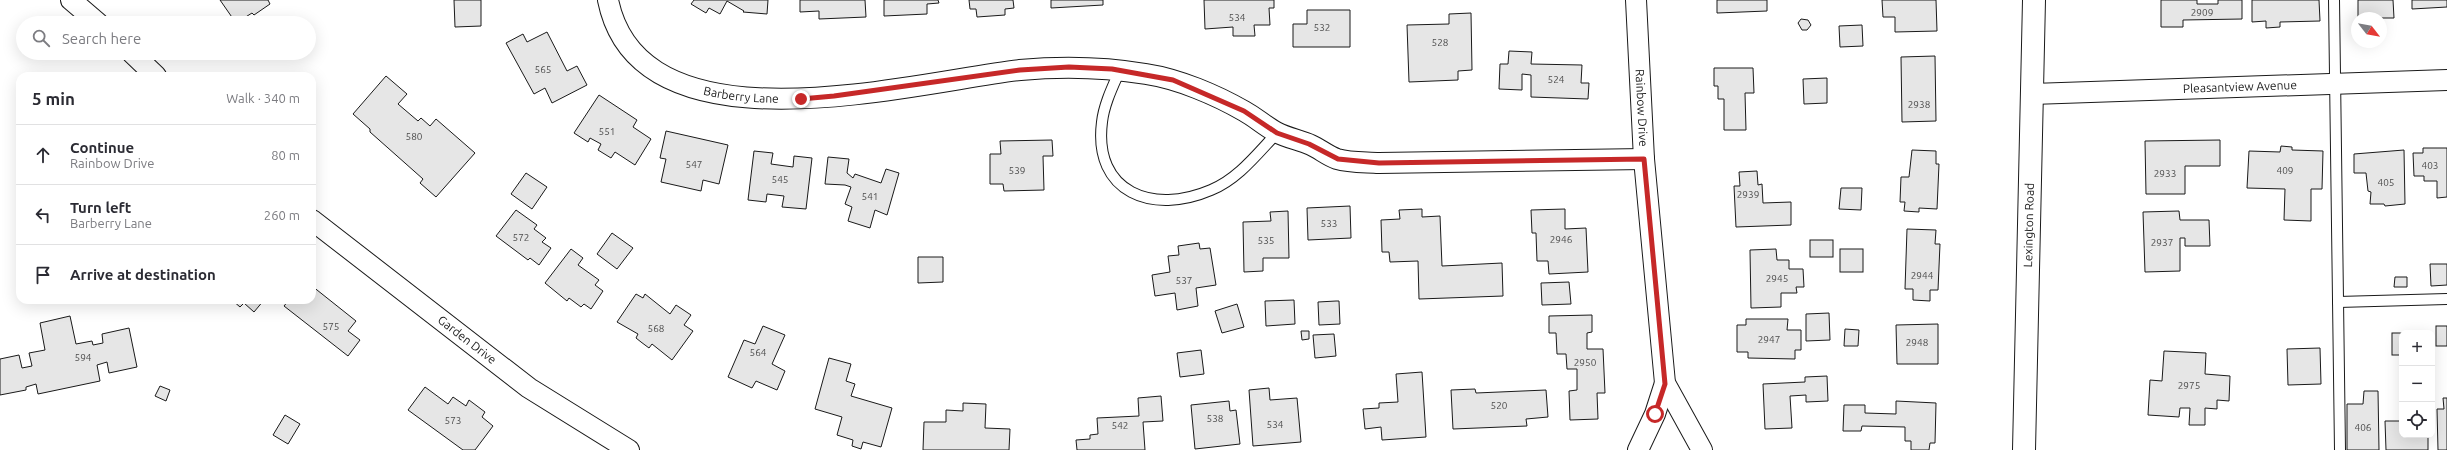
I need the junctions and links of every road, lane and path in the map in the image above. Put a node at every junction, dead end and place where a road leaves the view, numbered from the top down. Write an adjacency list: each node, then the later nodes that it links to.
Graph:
1 (71, 0): 6 (street)
2 (608, 0): 8 (street, Barberry Lane)
3 (1636, 0): 14 (street, Rainbow Drive)
4 (2034, 0): 12 (main road, Lexington Road)
5 (2334, 0): 11 (lane)
6 (90, 16)
7 (139, 60): 9 (street)
8 (1120, 70): 13 (street, Barberry Lane); 13 (lane)
9 (152, 72)
10 (2447, 80): 11 (street, Pleasantview Avenue)
11 (2336, 84): 12 (street, Pleasantview Avenue); 17 (lane)
12 (2032, 94): 22 (main road, Lexington Road)
13 (1277, 133): 14 (street, Barberry Lane)
14 (1644, 159): 18 (street, Rainbow Drive)
15 (316, 223): 19 (street, Garden Drive)
16 (2447, 299): 17 (lane)
17 (2338, 302): 23 (lane)
18 (1665, 384): 20 (street, Rainbow Drive); 21 (street, Rainbow Drive)
19 (629, 450)
20 (1638, 450)
21 (1702, 450)
22 (2024, 450)
23 (2340, 450)

